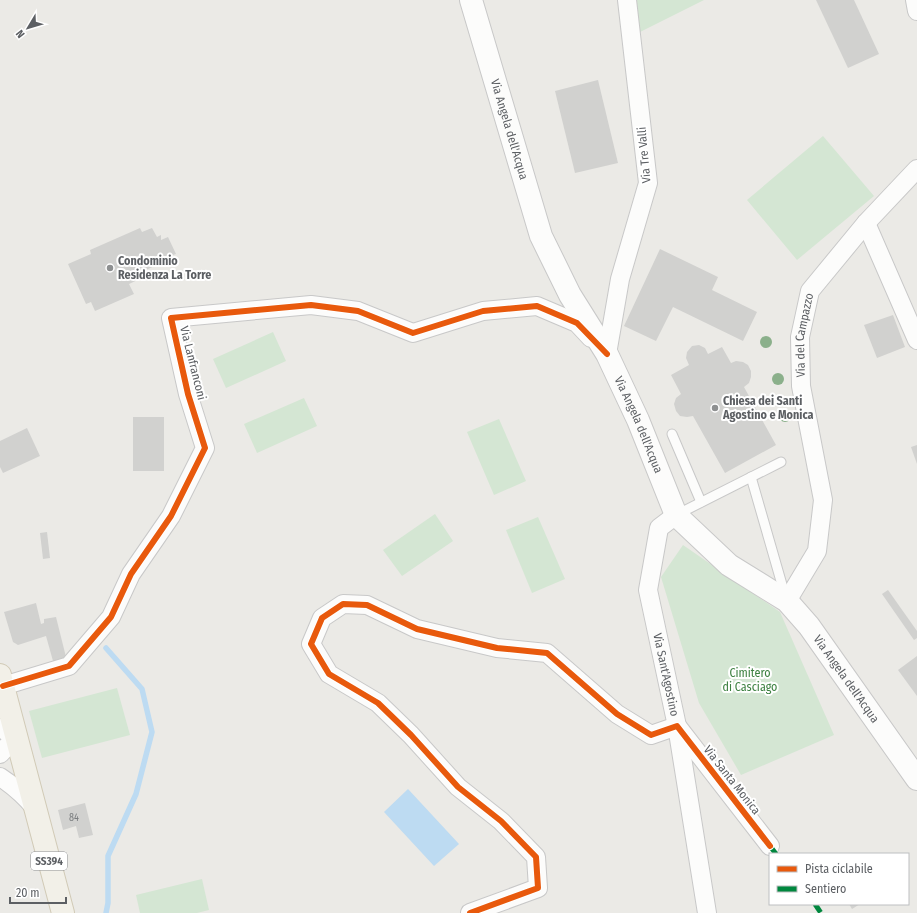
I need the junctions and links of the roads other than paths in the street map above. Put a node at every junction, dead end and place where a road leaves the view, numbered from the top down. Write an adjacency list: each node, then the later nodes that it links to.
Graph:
1 (471, 0): 8 (street, Via Angela dell'Acqua)
2 (627, 0): 8 (street, Via Tre Valli)
3 (915, 0): 4 (street)
4 (917, 11)
5 (917, 168): 6 (street, Via del Campazzo)
6 (866, 223): 7 (street); 14 (street, Via del Campazzo)
7 (917, 340)
8 (607, 354): 13 (street, Via Angela dell'Acqua); 15 (street, Via Lanfranconi)
9 (672, 434): 12 (lane)
10 (781, 462): 11 (lane)
11 (751, 478): 12 (lane); 14 (lane)
12 (701, 502): 13 (lane)
13 (676, 515): 14 (street, Via Angela dell'Acqua); 16 (street, Via Sant'Agostino)
14 (787, 601): 20 (street, Via Angela dell'Acqua)
15 (1, 680): 17 (main road, SS394)
16 (677, 726): 22 (street, Via Santa Monica); 24 (street); 25 (street, Via Sant'Agostino)
17 (8, 732): 18 (street); 21 (main road, SS394)
18 (0, 754)
19 (0, 777): 21 (street)
20 (917, 779)
21 (35, 808): 23 (main road, SS394)
22 (770, 846)
23 (62, 913)
24 (470, 913)
25 (707, 913)

